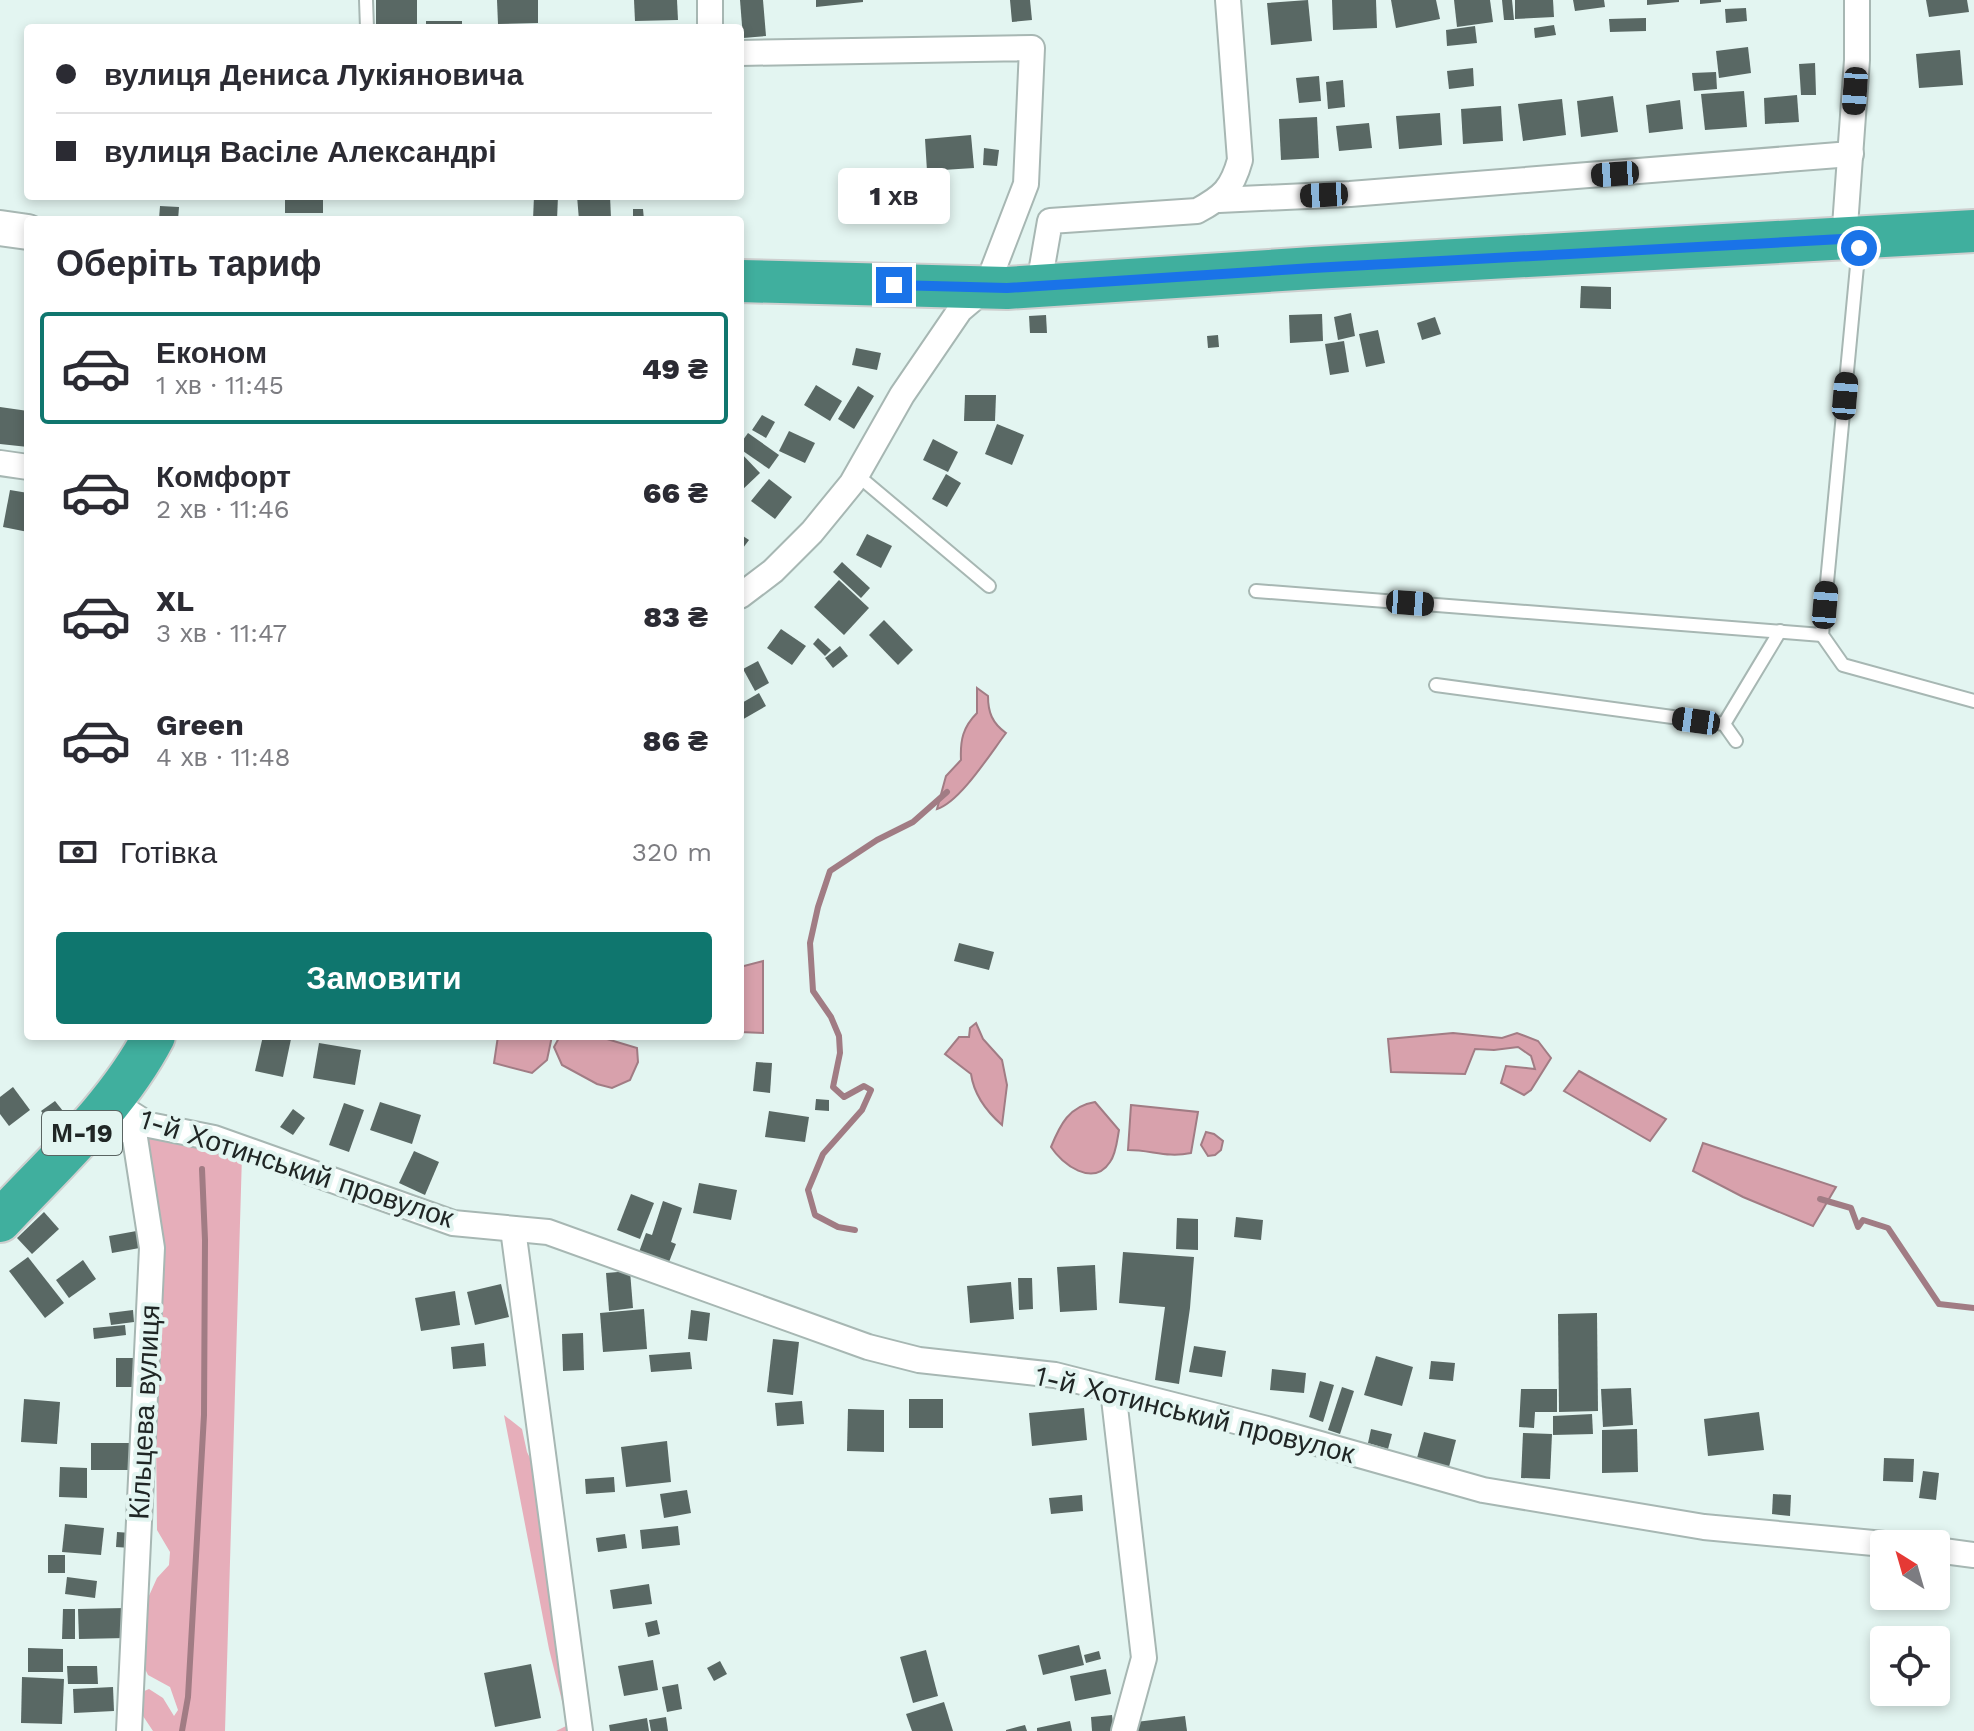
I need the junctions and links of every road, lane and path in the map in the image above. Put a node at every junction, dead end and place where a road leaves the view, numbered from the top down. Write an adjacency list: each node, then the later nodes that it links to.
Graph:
1 (366, 0): 5 (lane)
2 (710, 0): 6 (street)
3 (1228, 0): 9 (street)
4 (1857, 0): 8 (street)
5 (367, 24)
6 (710, 24)
7 (744, 53): 16 (street)
8 (1851, 154): 9 (street); 13 (street)
9 (1219, 200): 15 (street)
10 (0, 228): 11 (main road)
11 (24, 231)
12 (1974, 231): 13 (highway)
13 (1852, 239): 15 (highway); 24 (lane)
14 (744, 281): 16 (highway)
15 (1039, 284): 16 (highway)
16 (986, 288): 19 (street)
17 (0, 463): 18 (street)
18 (24, 466)
19 (856, 474): 20 (lane); 22 (street)
20 (989, 586)
21 (1256, 591): 23 (lane)
22 (744, 593)
23 (1780, 631): 24 (lane); 27 (lane)
24 (1822, 635): 26 (lane)
25 (1436, 685): 27 (lane)
26 (1974, 701)
27 (1724, 724): 28 (lane)
28 (1736, 741)
29 (152, 1040): 30 (highway, М-19)
30 (111, 1101): 31 (highway, М-19); 32 (street, 1-й Хотинський провулок); 37 (street, Кільцева вулиця)
31 (0, 1221)
32 (513, 1229): 33 (street, 1-й Хотинський провулок); 38 (street)
33 (1113, 1390): 34 (street, 1-й Хотинський провулок); 39 (street)
34 (1870, 1543)
35 (1950, 1552): 36 (street)
36 (1974, 1555)
37 (129, 1731)
38 (580, 1731)
39 (1124, 1731)

